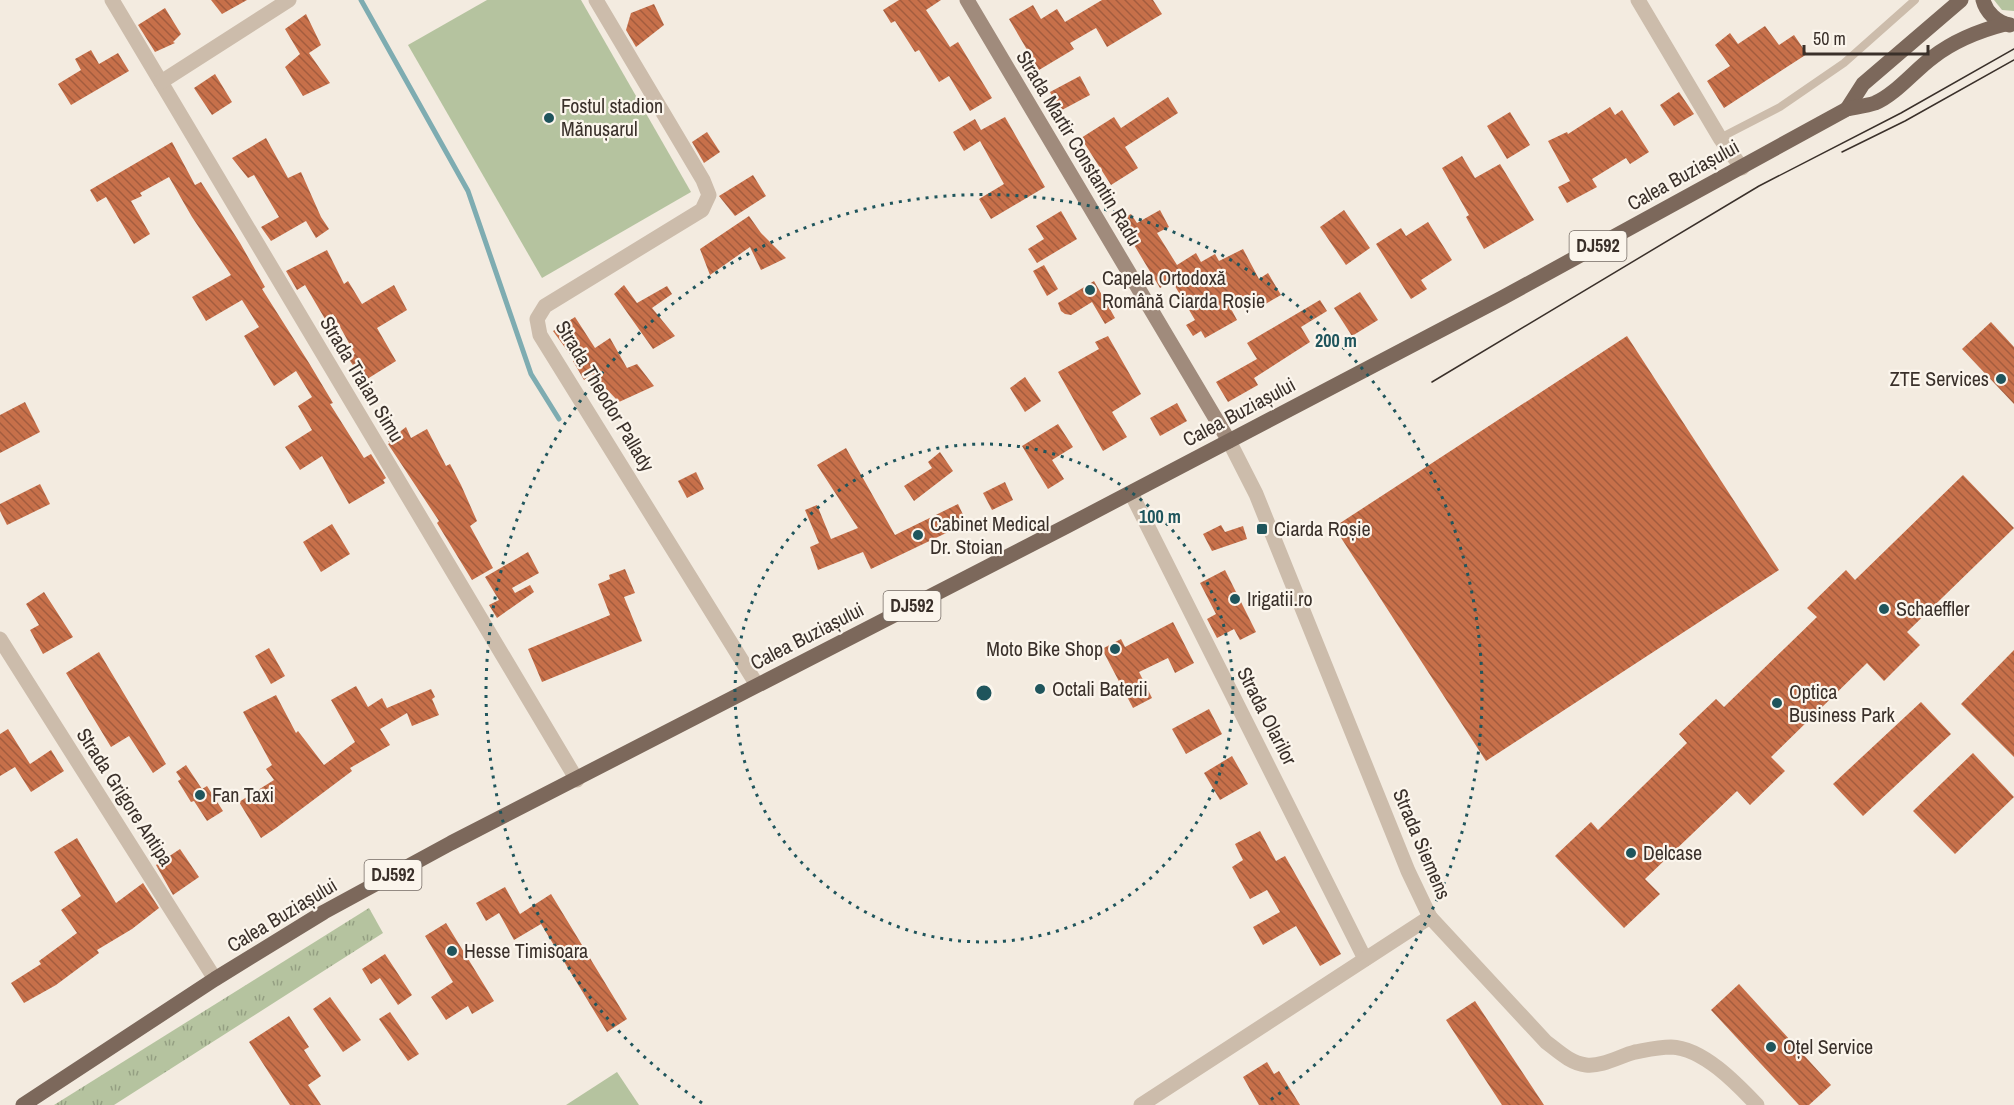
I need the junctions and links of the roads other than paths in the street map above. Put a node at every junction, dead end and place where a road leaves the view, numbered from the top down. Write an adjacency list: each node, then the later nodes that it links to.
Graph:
1 (112, 0): 10 (street, Strada Traian Simu)
2 (289, 0): 10 (street)
3 (596, 0): 17 (street, Strada Theodor Pallady)
4 (967, 0): 14 (street, Strada Martir Constantin Radu)
5 (1638, 0): 12 (street)
6 (1915, 0): 12 (lane)
7 (1961, 0): 11 (main road, Calea Buziașului / DJ592)
8 (1983, 0): 9 (main road, DJ592)
9 (2009, 24): 11 (main road, Calea Buziașului / DJ592)
10 (161, 82): 18 (street, Strada Traian Simu)
11 (1847, 108): 13 (main road, Calea Buziașului / DJ592)
12 (1720, 138): 13 (street)
13 (1742, 168): 14 (main road, Calea Buziașului / DJ592)
14 (1228, 441): 15 (main road, Calea Buziașului / DJ592); 19 (street, Strada Siemens)
15 (1131, 493): 17 (main road, Calea Buziașului / DJ592); 20 (street, Strada Olarilor)
16 (0, 639): 21 (street, Strada Grigore Antipa)
17 (757, 685): 18 (main road, Calea Buziașului / DJ592)
18 (577, 780): 21 (main road, Calea Buziașului / DJ592)
19 (1430, 917): 20 (street); 24 (street, Strada Siemens)
20 (1365, 959): 23 (street)
21 (215, 979): 22 (main road, Calea Buziașului / DJ592)
22 (23, 1105)
23 (1141, 1105)
24 (1757, 1105)

